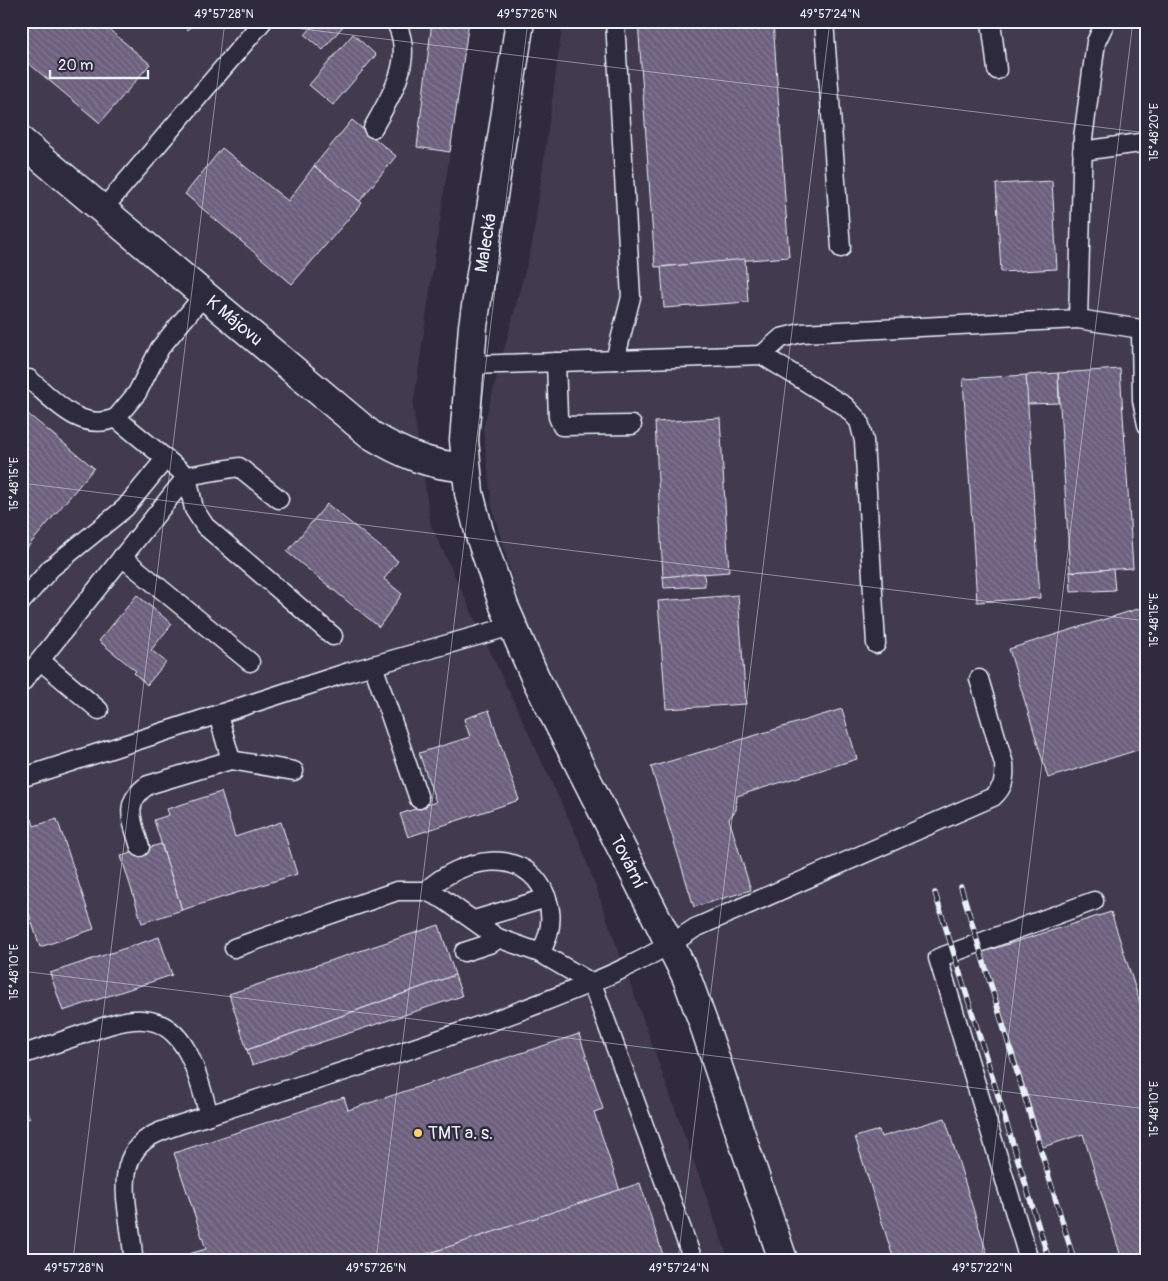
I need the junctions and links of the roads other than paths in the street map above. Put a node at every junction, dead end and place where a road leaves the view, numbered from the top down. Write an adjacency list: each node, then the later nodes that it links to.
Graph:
1 (263, 21): 13 (lane)
2 (394, 21): 9 (lane)
3 (520, 21): 21 (street, Malecká)
4 (615, 21): 19 (lane)
5 (824, 21): 14 (lane)
6 (991, 21): 8 (lane)
7 (1106, 21): 12 (lane)
8 (997, 70)
9 (373, 128)
10 (21, 141): 13 (street, K Májovu)
11 (1147, 142): 12 (lane)
12 (1082, 151): 16 (lane)
13 (102, 209): 15 (street, K Májovu)
14 (841, 248)
15 (204, 295): 23 (lane); 27 (street, K Májovu)
16 (1078, 319): 17 (lane); 18 (lane)
17 (1144, 330): 25 (lane)
18 (762, 355): 19 (lane); 34 (lane)
19 (615, 360): 20 (lane)
20 (556, 362): 21 (lane); 24 (lane)
21 (470, 365): 27 (street, Malecká)
22 (29, 379): 23 (lane)
23 (116, 418): 26 (lane)
24 (632, 425)
25 (1147, 425)
26 (166, 458): 28 (lane); 31 (lane)
27 (465, 467): 32 (street, Tovární)
28 (188, 476): 29 (lane); 30 (lane); 33 (lane)
29 (279, 499)
30 (122, 557): 35 (lane); 36 (lane)
31 (21, 602)
32 (512, 626): 37 (lane); 52 (street, Tovární)
33 (334, 636)
34 (876, 644)
35 (41, 660): 39 (lane); 40 (lane)
36 (250, 662)
37 (374, 665): 41 (lane); 45 (lane)
38 (979, 679): 52 (lane)
39 (21, 684)
40 (99, 710)
41 (218, 715): 42 (lane); 44 (lane)
42 (230, 760): 43 (lane); 46 (lane)
43 (294, 771)
44 (21, 778)
45 (419, 799)
46 (140, 847)
47 (426, 891): 48 (lane); 50 (lane); 53 (lane)
48 (547, 898): 50 (lane); 55 (lane)
49 (1094, 901): 62 (lane)
50 (474, 920): 51 (lane)
51 (498, 938): 54 (lane); 55 (lane)
52 (670, 945): 56 (lane); 61 (street, Tovární)
53 (234, 948)
54 (464, 952)
55 (540, 954): 56 (lane)
56 (592, 983): 58 (lane); 60 (lane)
57 (21, 1055): 58 (lane)
58 (209, 1115): 59 (lane)
59 (133, 1260)
60 (693, 1260)
61 (783, 1260)
62 (1029, 1260)

